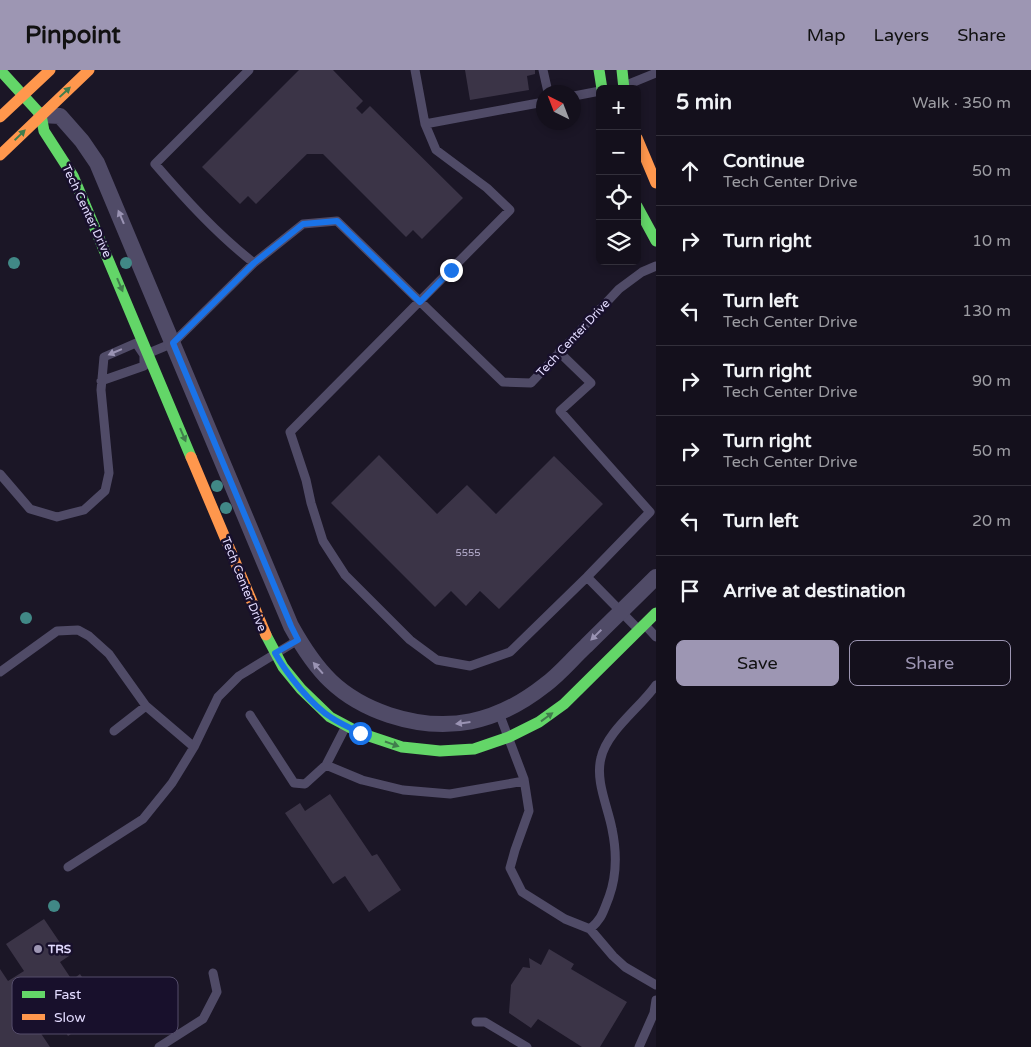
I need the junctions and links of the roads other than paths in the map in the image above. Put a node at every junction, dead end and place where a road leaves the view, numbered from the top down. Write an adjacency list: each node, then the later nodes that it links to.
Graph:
1 (0, 70): 16 (street, Tech Center Drive)
2 (50, 70): 16 (street)
3 (90, 70): 18 (street, one-way to 3)
4 (249, 70): 26 (lane)
5 (415, 70): 20 (lane)
6 (543, 70): 10 (lane)
7 (599, 70): 11 (street)
8 (622, 70): 12 (street)
9 (656, 73): 13 (lane)
10 (546, 85)
11 (600, 85)
12 (620, 85)
13 (627, 85)
14 (596, 91): 15 (lane)
15 (581, 94)
16 (23, 96): 18 (street, Tech Center Drive); 19 (street)
17 (536, 103): 20 (lane)
18 (41, 115): 22 (street, one-way to 18); 29 (street, one-way to 18); 31 (street, Tech Center Drive, one-way to 31)
19 (0, 117)
20 (425, 124): 28 (lane)
21 (641, 147): 23 (street)
22 (0, 155)
23 (656, 183)
24 (641, 213): 25 (street)
25 (656, 241)
26 (254, 263): 28 (lane, Tech Center Drive); 29 (lane, Tech Center Drive)
27 (656, 266): 30 (lane, Tech Center Drive)
28 (420, 302): 30 (lane, Tech Center Drive); 34 (lane)
29 (173, 343): 31 (lane); 40 (street)
30 (559, 352): 34 (lane)
31 (146, 354): 32 (lane); 32 (lane, one-way to 32); 41 (street, Tech Center Drive, one-way to 41)
32 (101, 381): 33 (lane)
33 (0, 474)
34 (588, 577): 36 (lane)
35 (656, 577): 36 (street)
36 (621, 611): 38 (lane); 45 (street, one-way to 45)
37 (656, 613): 38 (street, Tech Center Drive)
38 (642, 627): 39 (lane); 49 (street, Tech Center Drive, one-way to 38)
39 (656, 637)
40 (298, 640): 41 (lane); 45 (street, one-way to 40)
41 (275, 653): 47 (street, Tech Center Drive); 50 (lane)
42 (0, 672): 44 (lane)
43 (656, 685): 54 (lane)
44 (146, 706): 48 (lane); 50 (lane)
45 (499, 712): 49 (lane)
46 (250, 715): 51 (lane)
47 (346, 726): 49 (street, Tech Center Drive, one-way to 49); 51 (lane)
48 (114, 731)
49 (509, 737): 52 (lane)
50 (194, 747): 53 (lane)
51 (326, 765): 52 (lane)
52 (524, 781): 54 (lane)
53 (68, 867)
54 (590, 929): 56 (lane)
55 (213, 973): 59 (lane)
56 (656, 984)
57 (656, 1000): 61 (lane)
58 (476, 1022): 60 (lane)
59 (159, 1047)
60 (527, 1047)
61 (639, 1047)

